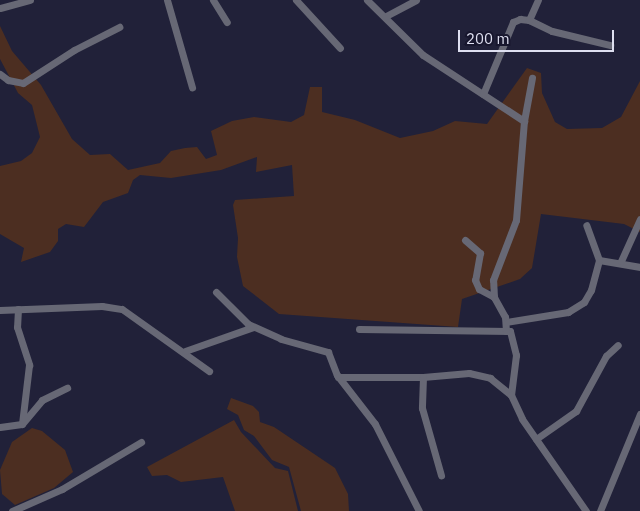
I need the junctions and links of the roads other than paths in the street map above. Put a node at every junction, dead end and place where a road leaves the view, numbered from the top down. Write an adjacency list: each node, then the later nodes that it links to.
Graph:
1 (30, 0): 8 (street)
2 (168, 0): 17 (street)
3 (213, 0): 11 (street)
4 (296, 0): 14 (street)
5 (367, 0): 9 (street)
6 (416, 0): 9 (street)
7 (538, 0): 10 (street)
8 (0, 8)
9 (386, 16): 18 (street)
10 (529, 20): 13 (street); 18 (street)
11 (227, 22)
12 (119, 27): 15 (street)
13 (610, 45)
14 (340, 48)
15 (0, 74)
16 (532, 78): 19 (street)
17 (192, 87)
18 (483, 94): 19 (street)
19 (524, 121): 27 (street)
20 (640, 219): 24 (street)
21 (586, 225): 23 (street)
22 (466, 240): 27 (street)
23 (599, 260): 24 (street); 30 (street)
24 (621, 262): 25 (street)
25 (640, 267)
26 (216, 292): 31 (street)
27 (494, 298): 30 (street)
28 (0, 310): 29 (street)
29 (18, 310): 35 (street); 42 (street)
30 (506, 322): 33 (street)
31 (253, 327): 35 (street); 37 (street)
32 (360, 329): 33 (street)
33 (506, 331): 40 (street)
34 (618, 345): 44 (street)
35 (185, 351): 36 (street)
36 (209, 371)
37 (338, 377): 38 (street); 48 (street)
38 (422, 377): 40 (street); 46 (street)
39 (67, 388): 42 (street)
40 (511, 395): 44 (street)
41 (640, 414): 50 (street)
42 (22, 424): 43 (street)
43 (0, 428)
44 (536, 439): 49 (street)
45 (142, 442): 47 (street)
46 (441, 474)
47 (12, 511)
48 (419, 511)
49 (586, 511)
50 (600, 511)

